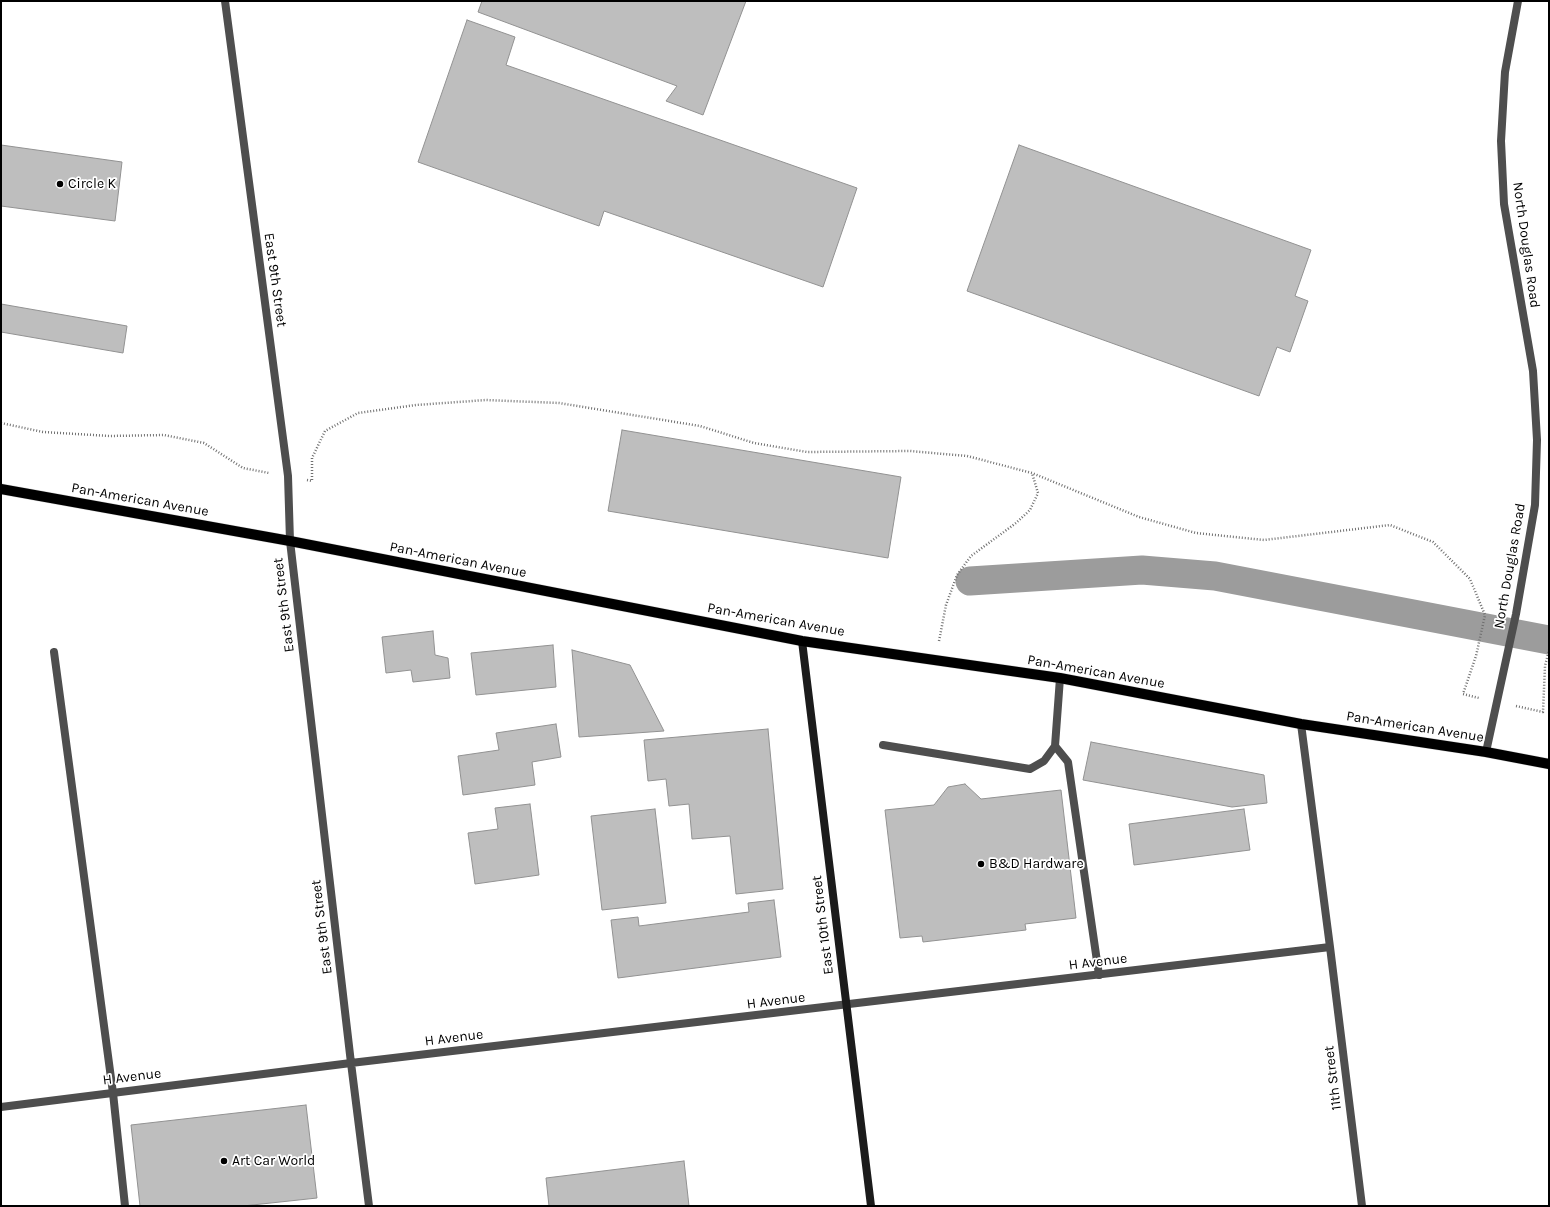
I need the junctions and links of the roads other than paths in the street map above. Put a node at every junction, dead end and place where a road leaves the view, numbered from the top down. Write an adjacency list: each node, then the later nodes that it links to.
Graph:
1 (225, 1): 4 (street, East 9th Street)
2 (1518, 1): 11 (street, North Douglas Road)
3 (1, 489): 4 (main road, Pan-American Avenue)
4 (290, 541): 5 (main road, Pan-American Avenue); 16 (street, East 9th Street)
5 (802, 641): 7 (main road, Pan-American Avenue); 15 (main road, East 10th Street)
6 (54, 652): 17 (street)
7 (1060, 678): 8 (main road, Pan-American Avenue); 10 (street)
8 (1301, 724): 11 (main road, Pan-American Avenue); 13 (street)
9 (883, 745): 10 (street)
10 (1055, 746): 14 (street)
11 (1486, 752): 12 (main road, Pan-American Avenue)
12 (1549, 764)
13 (1330, 947): 14 (street, H Avenue); 22 (street, 11th Street)
14 (1099, 975): 15 (street, H Avenue)
15 (846, 1006): 16 (street, H Avenue); 21 (main road, East 10th Street)
16 (351, 1063): 17 (street, H Avenue); 20 (street, East 9th Street)
17 (113, 1093): 18 (street, H Avenue); 19 (street)
18 (1, 1106)
19 (125, 1206)
20 (369, 1206)
21 (871, 1206)
22 (1362, 1206)

